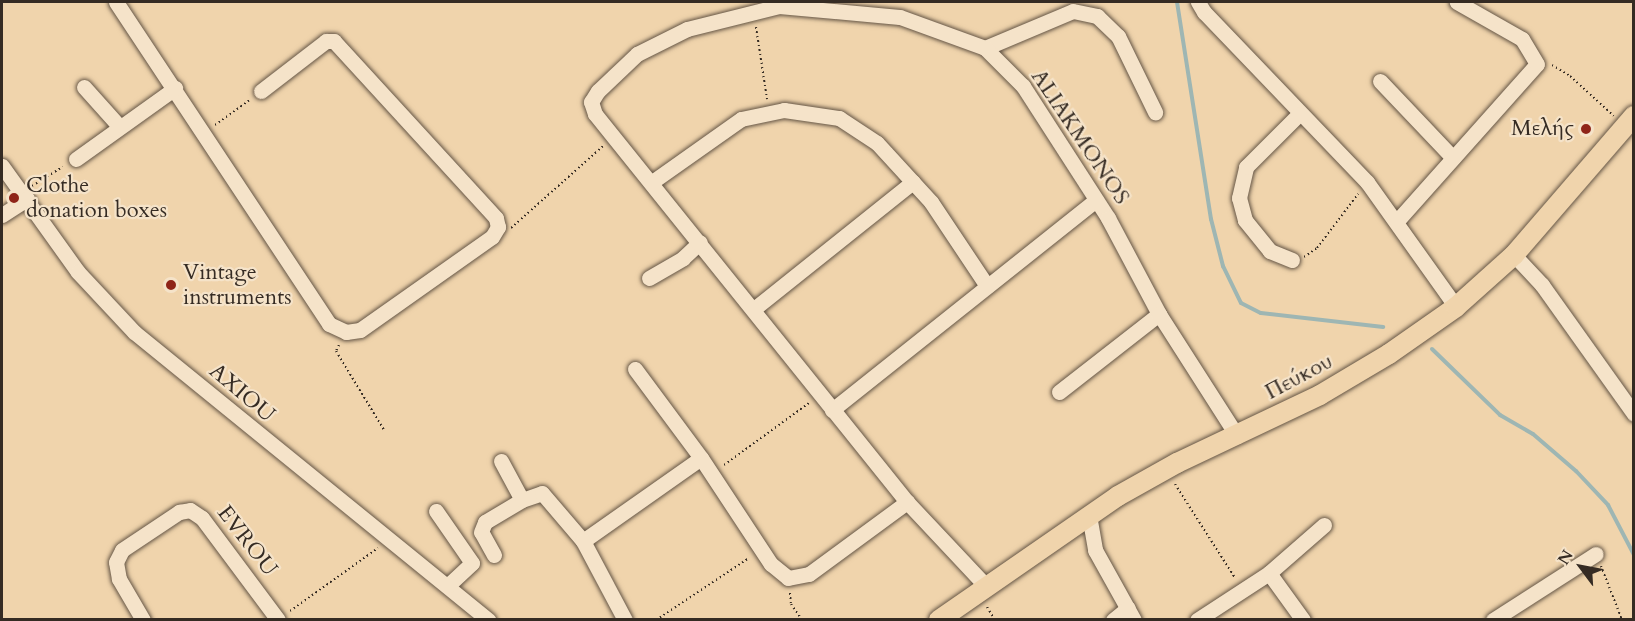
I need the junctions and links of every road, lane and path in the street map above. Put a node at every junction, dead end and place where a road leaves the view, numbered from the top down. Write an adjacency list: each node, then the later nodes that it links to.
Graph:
1 (116, 2): 10 (street)
2 (1198, 2): 14 (street)
3 (1457, 2): 7 (street)
4 (1084, 7): 6 (street); 12 (street)
5 (754, 14): 6 (street, ALIAKMONOS); 13 (path); 18 (street, ALIAKMONOS)
6 (985, 48): 26 (street, ALIAKMONOS)
7 (1537, 64): 15 (path); 19 (street)
8 (1380, 81): 19 (street)
9 (84, 87): 16 (street)
10 (175, 88): 16 (street); 17 (street)
11 (261, 91): 17 (path); 29 (street)
12 (1155, 112)
13 (769, 113): 22 (street); 23 (street)
14 (1299, 114): 24 (street); 32 (street)
15 (1629, 121): 31 (main road, Πεύκου)
16 (119, 126): 20 (street)
17 (202, 134): 38 (street)
18 (614, 136): 22 (street, ALIAKMONOS); 29 (path)
19 (1453, 158): 28 (street)
20 (76, 159): 25 (path)
21 (2, 166): 25 (street, AXIOU)
22 (652, 182): 30 (street, ALIAKMONOS)
23 (914, 182): 34 (street); 36 (street)
24 (1367, 182): 28 (street); 32 (path)
25 (24, 196): 27 (street); 56 (street, AXIOU)
26 (1096, 200): 34 (street); 37 (street, ALIAKMONOS)
27 (2, 215)
28 (1397, 220): 35 (street)
29 (498, 227): 38 (street)
30 (700, 242): 33 (street); 36 (street, ALIAKMONOS)
31 (1514, 255): 35 (main road, Πεύκου); 43 (street)
32 (1292, 260)
33 (649, 278)
34 (987, 286): 42 (street)
35 (1456, 307): 45 (main road, Πεύκου)
36 (755, 308): 41 (street, ALIAKMONOS)
37 (1159, 314): 40 (street); 45 (street, ALIAKMONOS)
38 (346, 332): 44 (path)
39 (635, 369): 46 (street)
40 (1059, 392)
41 (820, 394): 42 (street, ALIAKMONOS); 49 (path)
42 (832, 410): 51 (street, ALIAKMONOS)
43 (1634, 414)
44 (384, 430)
45 (1237, 436): 48 (main road, Πεύκου)
46 (701, 458): 49 (street); 57 (street)
47 (501, 461): 50 (street)
48 (1166, 469): 53 (main road, Πεύκου); 66 (path)
49 (712, 474): 59 (street)
50 (522, 500): 57 (street); 61 (street)
51 (907, 502): 63 (street); 65 (street, ALIAKMONOS)
52 (436, 511): 64 (street)
53 (1089, 515): 55 (main road, Πεύκου); 58 (street)
54 (1324, 525): 62 (street)
55 (1066, 533): 58 (street); 65 (main road, Πεύκου)
56 (388, 541): 64 (street, AXIOU); 68 (path)
57 (583, 542): 71 (street)
58 (1095, 549): 67 (street)
59 (762, 550): 63 (street); 72 (path)
60 (1596, 554): 78 (street); 79 (path)
61 (494, 555)
62 (1269, 573): 66 (street); 77 (street)
63 (788, 578): 73 (path)
64 (448, 585): 70 (street, AXIOU)
65 (985, 585): 74 (main road, Πεύκου)
66 (1243, 590): 76 (street)
67 (1131, 614): 75 (street)
68 (283, 616): 69 (street, EVROU)
69 (143, 620)
70 (489, 620)
71 (625, 620)
72 (656, 620)
73 (802, 620)
74 (939, 620)
75 (1113, 620)
76 (1197, 620)
77 (1303, 620)
78 (1493, 620)
79 (1622, 620)

